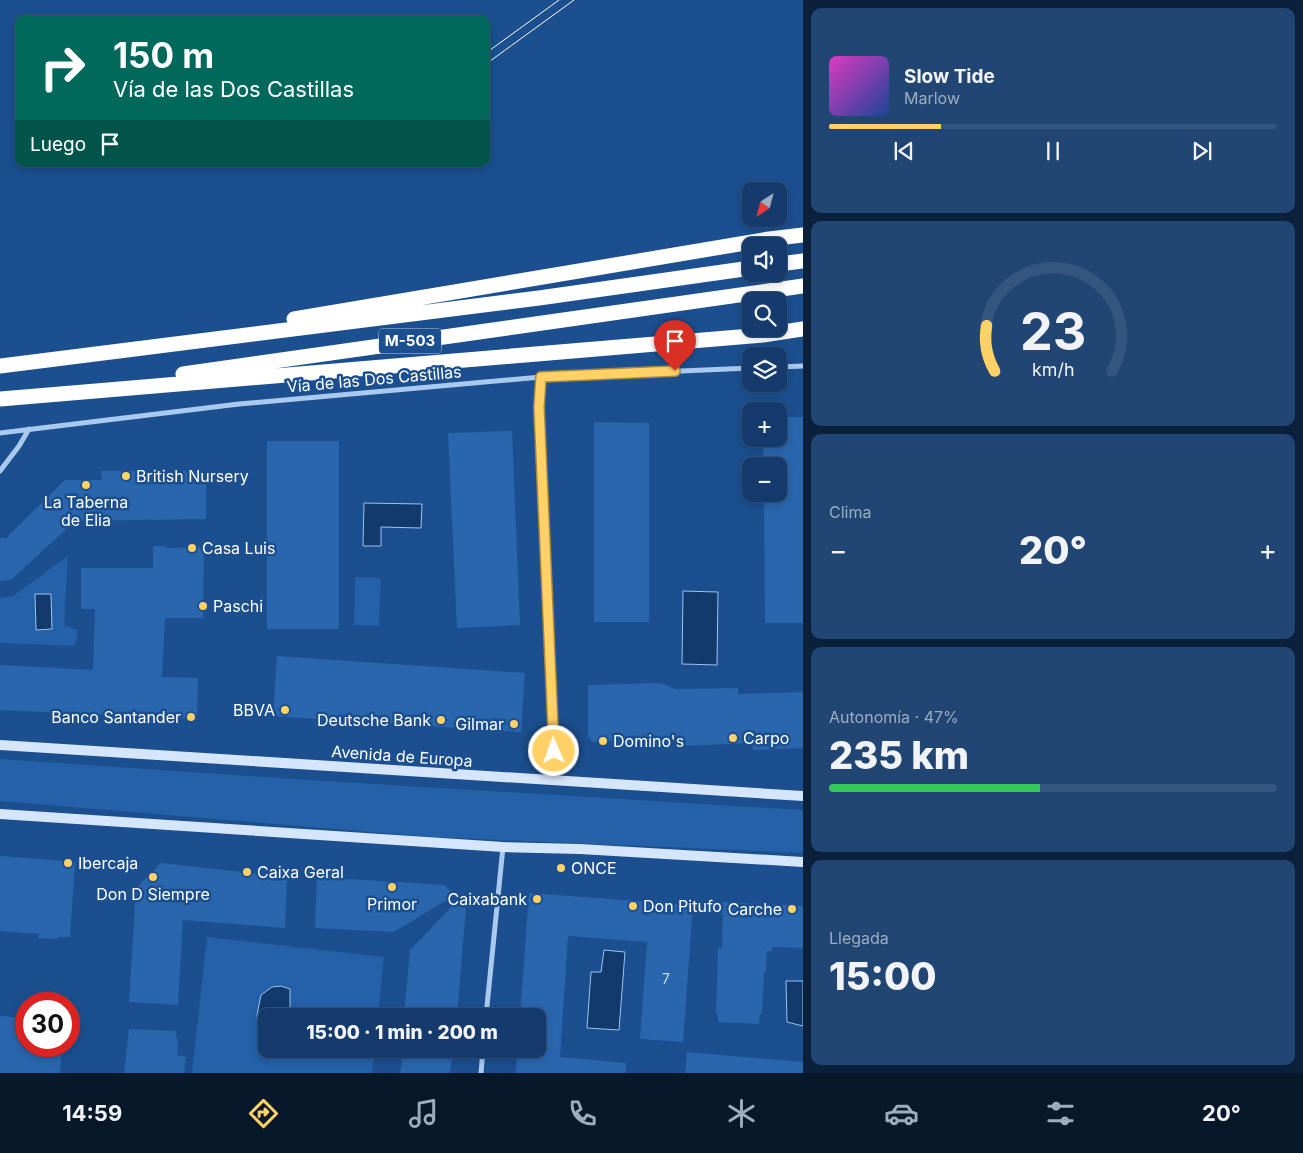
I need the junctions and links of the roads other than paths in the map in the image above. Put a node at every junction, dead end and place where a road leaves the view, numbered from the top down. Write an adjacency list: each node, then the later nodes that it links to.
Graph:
1 (803, 235): 7 (highway, M-503)
2 (803, 261): 3 (highway)
3 (787, 263)
4 (742, 269): 7 (highway, M-503)
5 (803, 286): 13 (highway, M-503)
6 (803, 329): 13 (highway, M-503)
7 (73, 357): 8 (highway, M-503)
8 (0, 366)
9 (803, 366): 10 (street)
10 (787, 367)
11 (742, 368): 12 (street, Vía de las Dos Castillas)
12 (541, 377): 15 (street, Vía de las Dos Castillas); 19 (street)
13 (18, 397): 14 (highway, M-503)
14 (0, 399)
15 (29, 429): 16 (street, Vía de las Dos Castillas); 17 (street)
16 (0, 432)
17 (0, 471)
18 (0, 745): 19 (street, Avenida de Europa)
19 (552, 780): 20 (street, Avenida de Europa)
20 (803, 796)
21 (0, 814): 22 (street)
22 (503, 847): 23 (street); 24 (street)
23 (803, 862)
24 (487, 1008)
25 (482, 1058): 26 (street)
26 (481, 1073)

